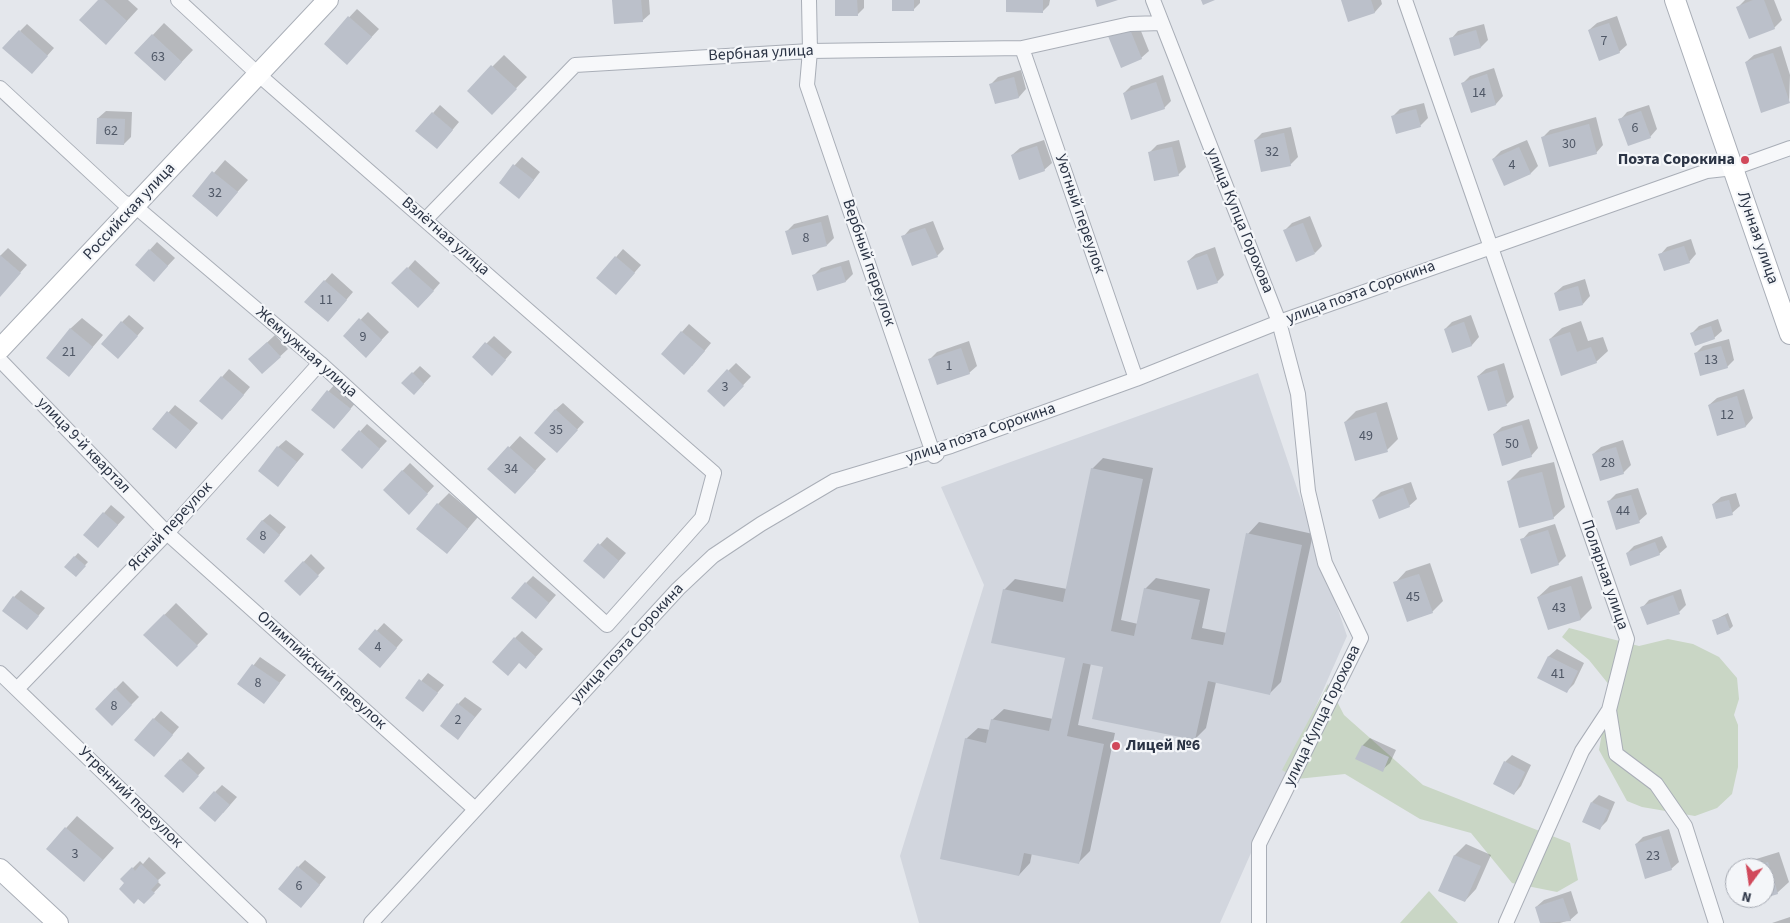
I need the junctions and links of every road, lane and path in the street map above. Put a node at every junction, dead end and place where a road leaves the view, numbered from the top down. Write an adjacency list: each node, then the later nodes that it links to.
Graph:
1 (178, 0): 10 (street, Взлётная улица)
2 (328, 0): 10 (street, Российская улица)
3 (809, 0): 9 (street)
4 (1153, 0): 7 (street, улица Купца Горохова)
5 (1405, 0): 16 (street, Полярная улица)
6 (1675, 0): 13 (street, Лунная улица)
7 (1161, 23): 8 (street, Вербная улица); 17 (street, улица Купца Горохова)
8 (1022, 48): 9 (street, Вербная улица); 22 (street, Уютный переулок)
9 (810, 51): 15 (street, Вербная улица); 23 (street, Вербный переулок)
10 (259, 75): 14 (street, Российская улица); 15 (street, Взлётная улица)
11 (0, 88): 14 (street, Жемчужная улица)
12 (1790, 148): 13 (street, улица поэта Сорокина)
13 (1734, 168): 16 (street, улица поэта Сорокина); 18 (street, Лунная улица)
14 (136, 207): 19 (street, Российская улица); 21 (street, Жемчужная улица)
15 (425, 220): 25 (street, Взлётная улица)
16 (1490, 247): 17 (street, улица поэта Сорокина); 28 (street, Полярная улица)
17 (1279, 322): 22 (street, улица поэта Сорокина); 34 (street, улица Купца Горохова)
18 (1790, 334)
19 (0, 350)
20 (0, 360): 24 (street, улица 9-й квартал)
21 (320, 362): 24 (street, Ясный переулок); 25 (street, Жемчужная улица)
22 (1136, 380): 23 (street, улица поэта Сорокина)
23 (951, 446): 29 (street, улица поэта Сорокина)
24 (167, 533): 27 (street, Ясный переулок); 29 (street, Олимпийский переулок)
25 (608, 625)
26 (0, 673): 27 (street, Утренний переулок)
27 (18, 688): 32 (street, Утренний переулок)
28 (1609, 710): 35 (street, Полярная улица); 36 (street)
29 (475, 809): 33 (street, улица поэта Сорокина)
30 (0, 869): 31 (street)
31 (58, 923)
32 (259, 923)
33 (371, 923)
34 (1259, 923)
35 (1506, 923)
36 (1716, 923)

